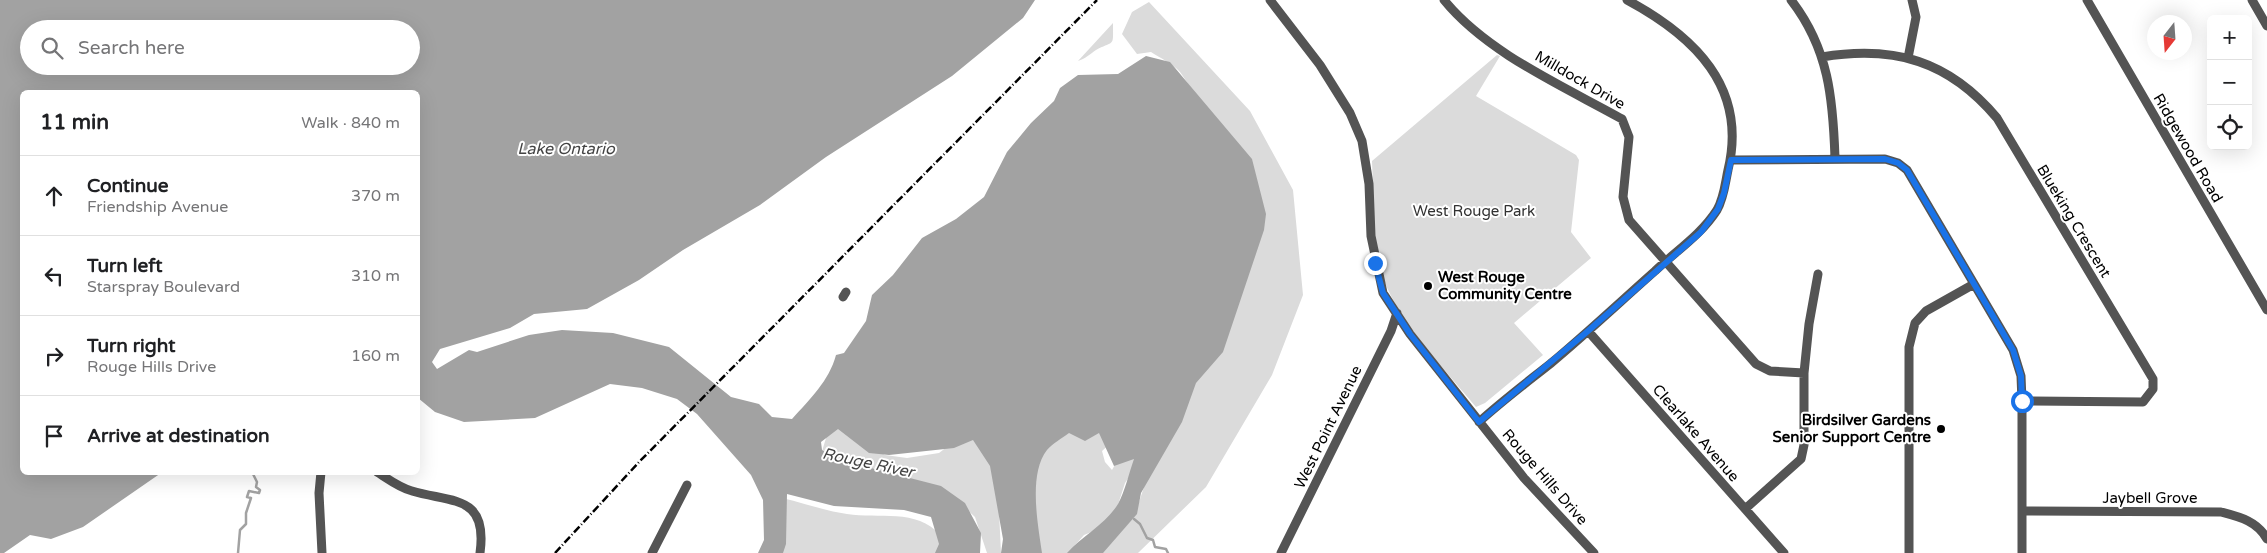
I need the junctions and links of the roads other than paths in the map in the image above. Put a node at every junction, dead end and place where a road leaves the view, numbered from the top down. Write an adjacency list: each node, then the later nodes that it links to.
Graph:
1 (1270, 0): 17 (street, Rouge Hills Drive)
2 (1444, 0): 13 (street, Milldock Drive)
3 (1627, 0): 12 (street)
4 (1791, 0): 9 (street)
5 (1912, 0): 10 (street)
6 (2087, 0): 16 (street, Ridgewood Road)
7 (2252, 0): 8 (street)
8 (2267, 26)
9 (1822, 57): 10 (street, Blueking Crescent); 11 (street)
10 (1908, 58): 20 (street, Blueking Crescent)
11 (1835, 158): 12 (street); 15 (street)
12 (1731, 160): 13 (street)
13 (1666, 261): 18 (street); 19 (street, Milldock Drive)
14 (1818, 274): 19 (street)
15 (1974, 284): 20 (street); 34 (street)
16 (2267, 310)
17 (1397, 313): 21 (street, Rouge Hills Drive); 31 (street, West Point Avenue)
18 (1588, 331): 21 (street); 25 (street, Clearlake Avenue)
19 (1804, 373): 25 (street)
20 (2022, 401): 26 (street)
21 (1479, 422): 32 (street, Rouge Hills Drive)
22 (321, 475): 28 (street)
23 (382, 475): 29 (street)
24 (687, 485): 30 (street)
25 (1745, 509): 33 (street, Clearlake Avenue)
26 (2022, 511): 27 (street, Jaybell Grove); 35 (street)
27 (2267, 539)
28 (322, 553)
29 (480, 553)
30 (652, 553)
31 (1281, 553)
32 (1594, 553)
33 (1784, 553)
34 (1909, 553)
35 (2022, 553)

